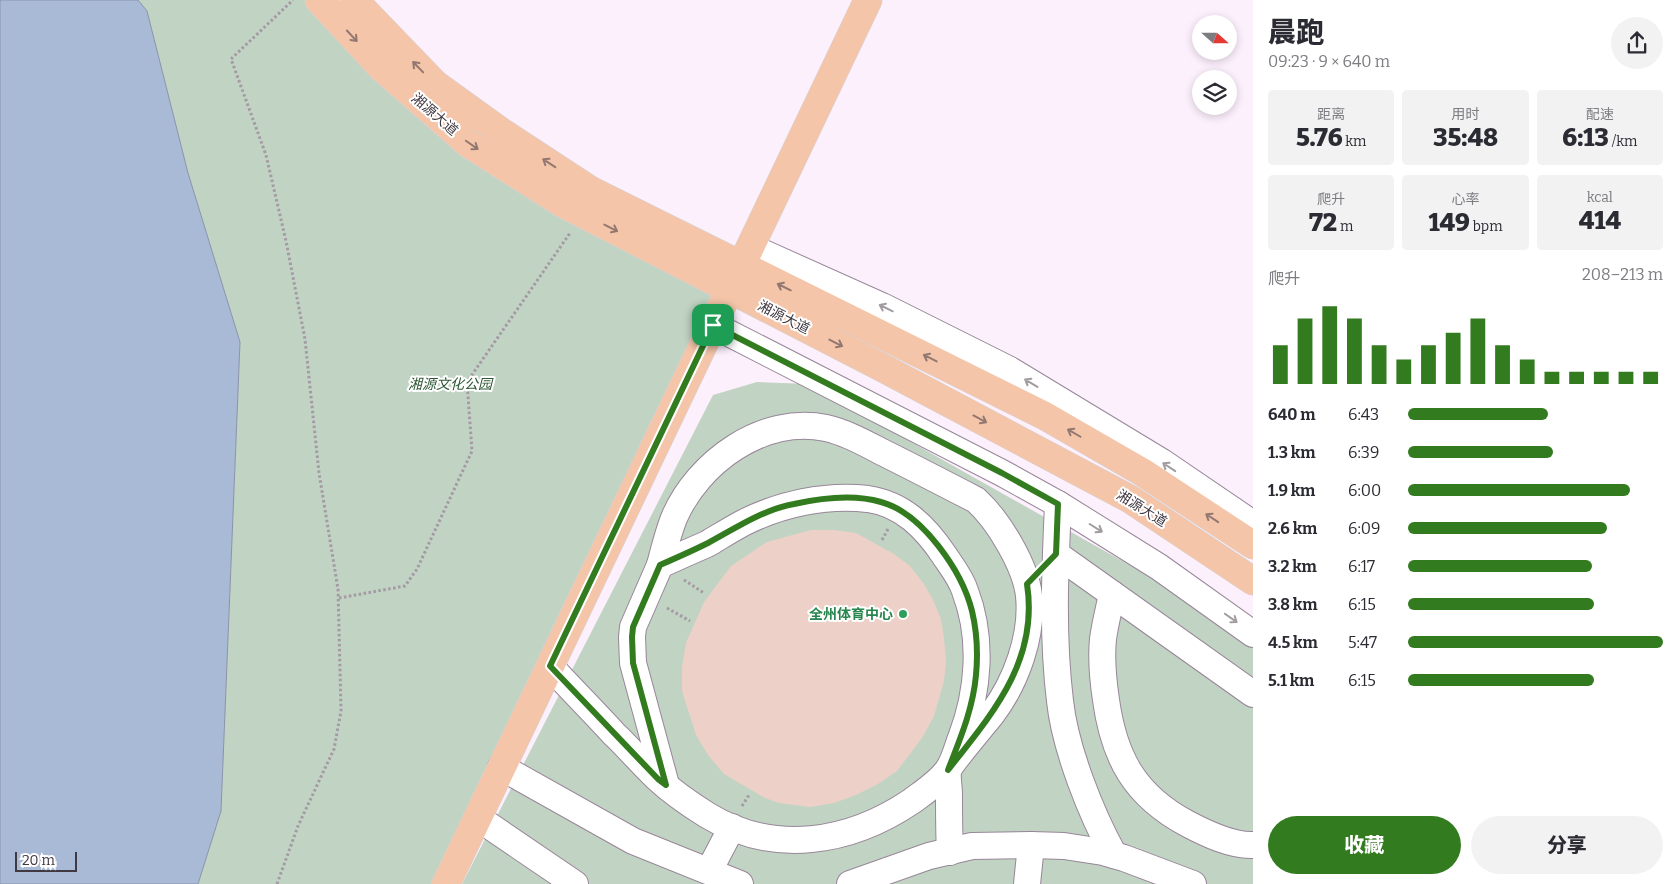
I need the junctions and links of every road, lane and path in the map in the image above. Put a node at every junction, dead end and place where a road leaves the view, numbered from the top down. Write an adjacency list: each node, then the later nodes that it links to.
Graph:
1 (293, 0): 18 (path)
2 (318, 0): 5 (main road, 湘源大道, one-way to 5)
3 (354, 0): 6 (main road, 湘源大道, one-way to 3)
4 (868, 0): 6 (main road)
5 (583, 213): 6 (main road, 湘源大道, one-way to 6); 18 (path)
6 (740, 267): 7 (main road); 11 (lane, one-way to 6); 12 (main road, 湘源大道, one-way to 6); 15 (main road, 湘源大道, one-way to 15)
7 (713, 325): 9 (lane); 20 (main road)
8 (921, 472): 10 (lane); 14 (lane); 16 (lane)
9 (1058, 504): 13 (lane); 19 (lane, one-way to 19)
10 (900, 509): 14 (lane); 23 (lane)
11 (1253, 524)
12 (1253, 545)
13 (1056, 554): 16 (lane); 17 (lane); 30 (lane)
14 (660, 565): 24 (lane)
15 (1253, 581)
16 (1027, 584): 23 (lane)
17 (1112, 594): 21 (lane); 28 (lane)
18 (339, 598): 32 (path)
19 (1253, 634)
20 (550, 666): 22 (main road); 24 (lane)
21 (1253, 694)
22 (501, 768): 25 (main road); 31 (lane)
23 (948, 770): 26 (lane); 29 (lane)
24 (666, 785): 26 (lane)
25 (478, 818): 33 (main road); 34 (lane)
26 (732, 827): 31 (lane)
27 (1031, 845): 29 (lane); 30 (lane); 37 (lane)
28 (1253, 845)
29 (950, 852): 36 (lane)
30 (1114, 855): 38 (lane)
31 (708, 871): 35 (lane)
32 (277, 884)
33 (446, 884)
34 (576, 884)
35 (740, 884)
36 (850, 884)
37 (1027, 884)
38 (1193, 884)

